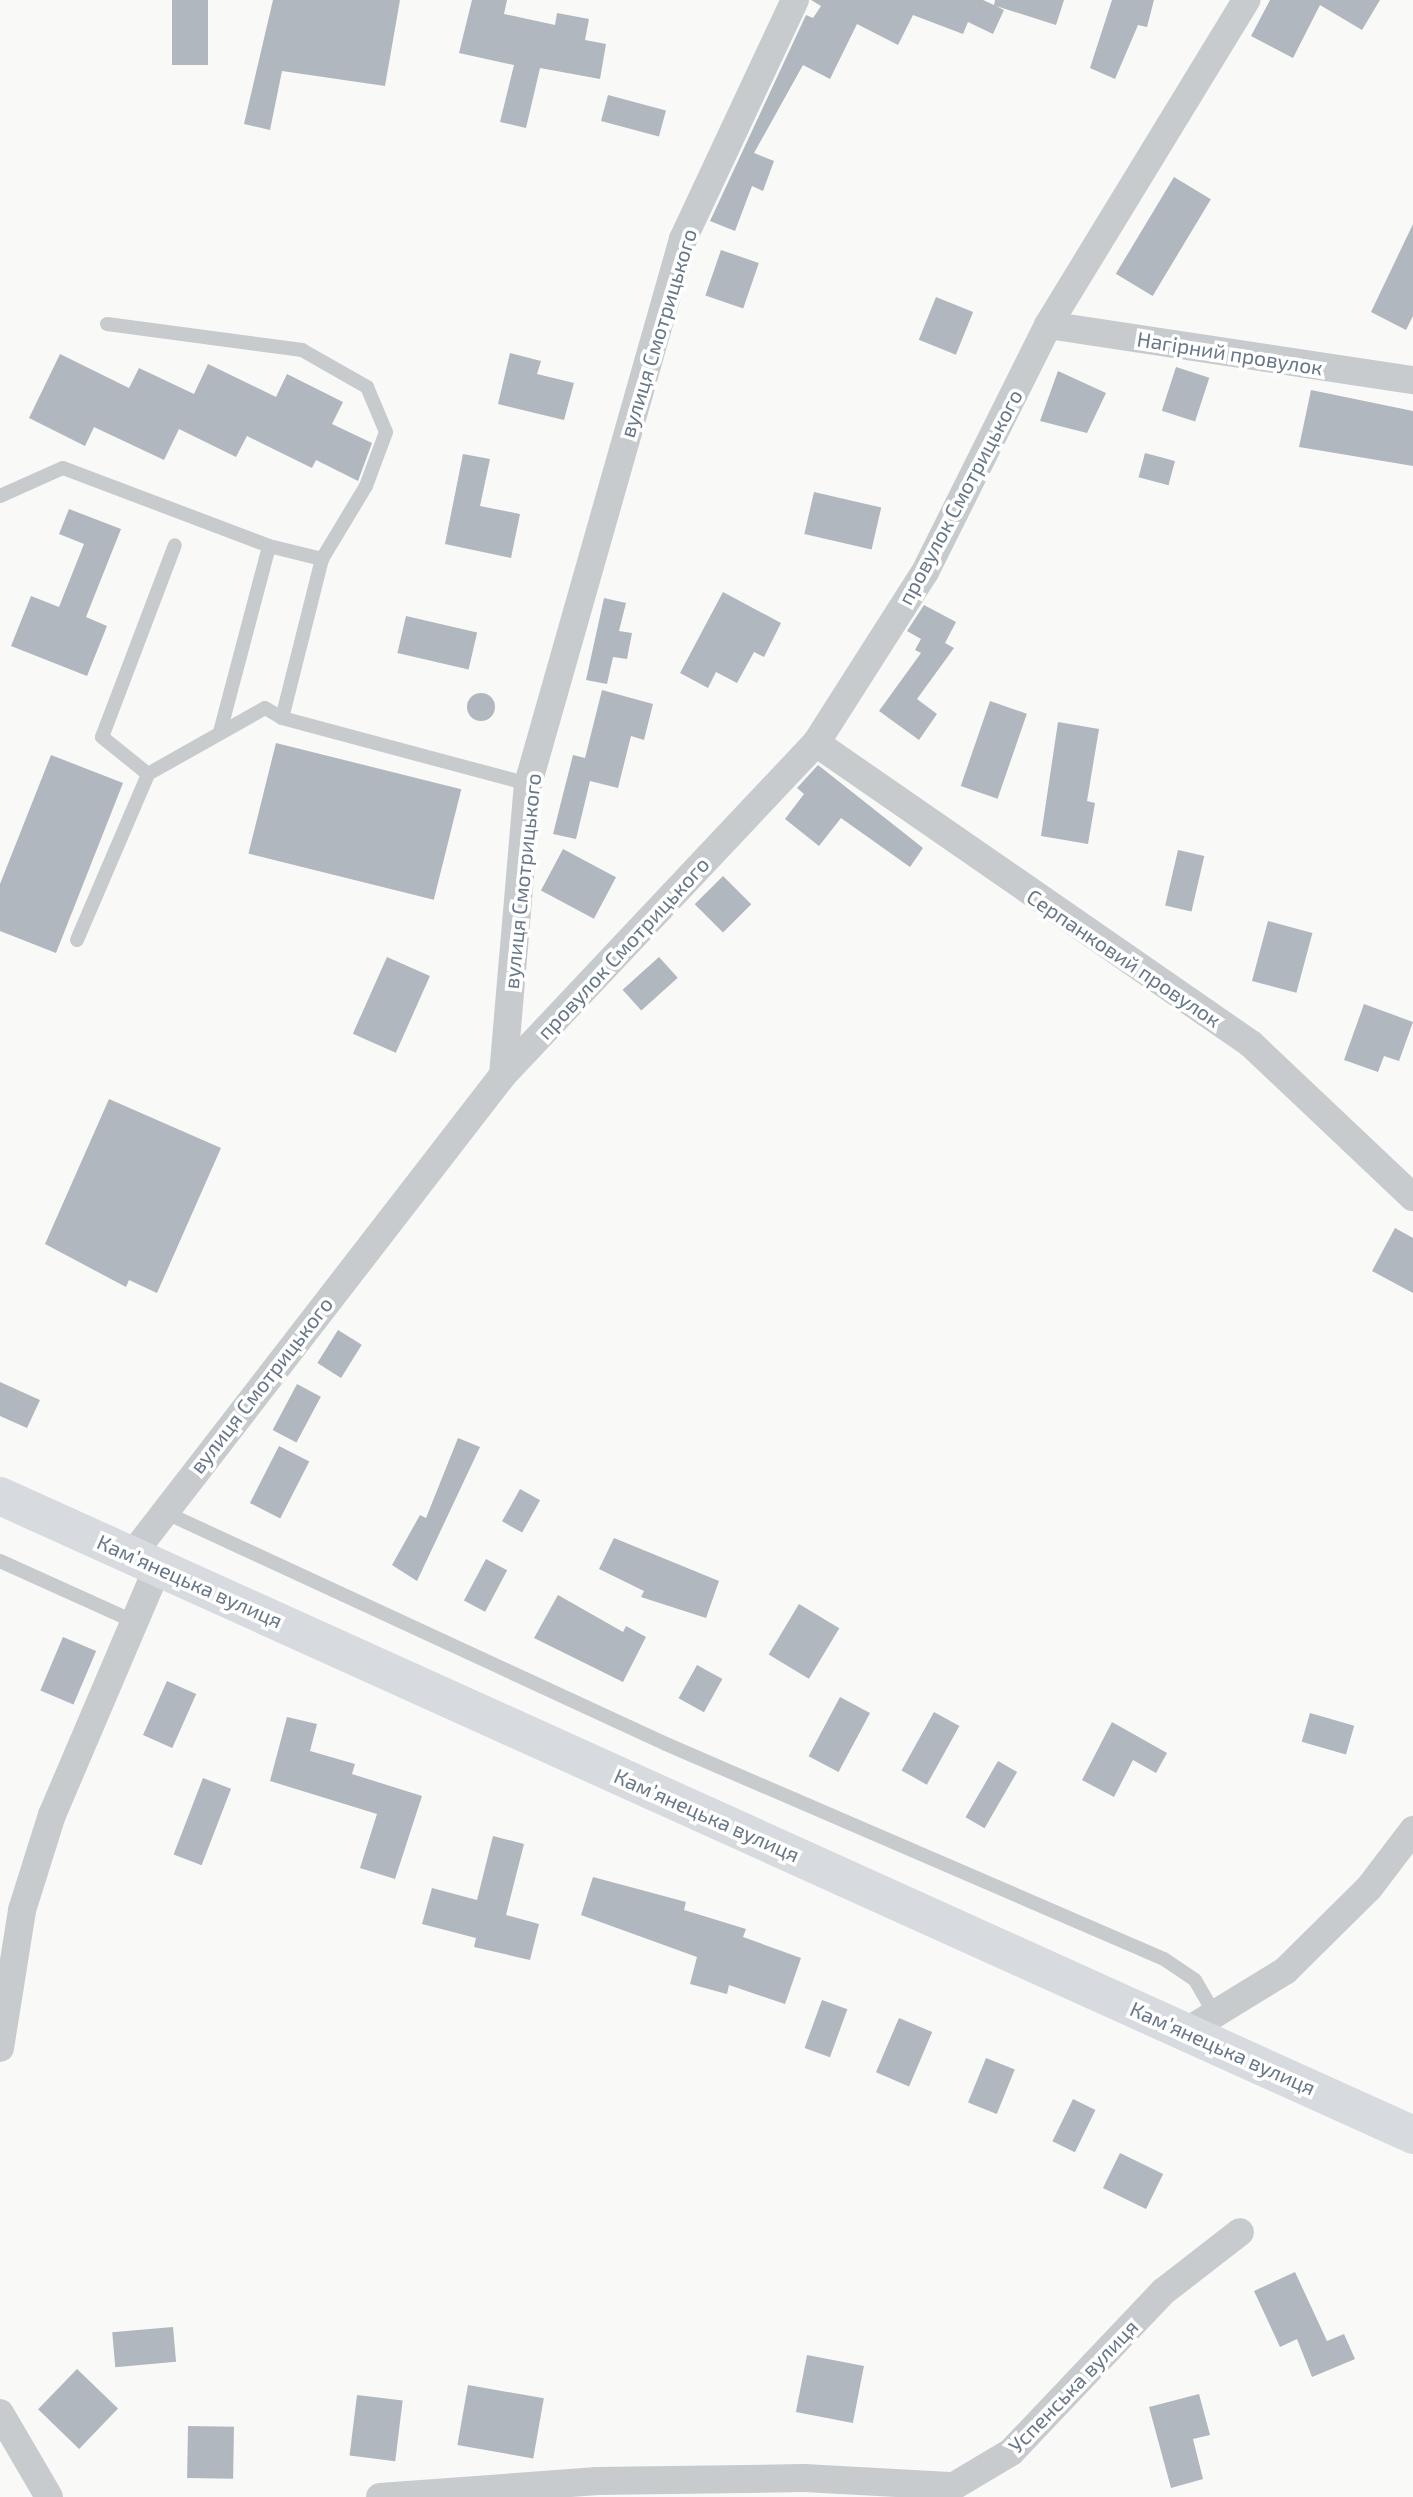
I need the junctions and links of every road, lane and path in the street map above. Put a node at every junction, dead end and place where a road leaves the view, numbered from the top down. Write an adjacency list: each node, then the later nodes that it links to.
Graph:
1 (795, 0): 14 (street, вулиця Смотрицького)
2 (1246, 0): 4 (street, провулок Смотрицького)
3 (107, 324): 9 (lane)
4 (1048, 325): 5 (street, Нагірний провулок); 12 (street, провулок Смотрицького)
5 (1413, 380)
6 (0, 496): 8 (lane)
7 (175, 544): 13 (lane)
8 (269, 546): 9 (lane); 11 (lane)
9 (321, 559): 10 (lane)
10 (282, 718): 11 (lane); 14 (lane)
11 (220, 732): 13 (lane)
12 (816, 743): 16 (street, провулок Смотрицького); 17 (street, Серпанковий провулок)
13 (148, 774): 15 (lane)
14 (528, 784): 16 (street, вулиця Смотрицького)
15 (77, 940)
16 (503, 1075): 19 (street, вулиця Смотрицького)
17 (1413, 1197)
18 (0, 1496): 21 (main road, Камʼянецька вулиця)
19 (162, 1511): 21 (street, вулиця Смотрицького); 24 (lane)
20 (0, 1561): 22 (lane)
21 (145, 1561): 22 (street, вулиця Смотрицького); 24 (main road, Камʼянецька вулиця)
22 (135, 1622): 25 (street, вулиця Смотрицького)
23 (1413, 1830): 24 (street)
24 (1201, 2022): 26 (main road, Камʼянецька вулиця)
25 (0, 2048)
26 (1413, 2135)
27 (1240, 2232): 30 (street, Успенська вулиця)
28 (0, 2413): 29 (street)
29 (49, 2497)
30 (380, 2497)

